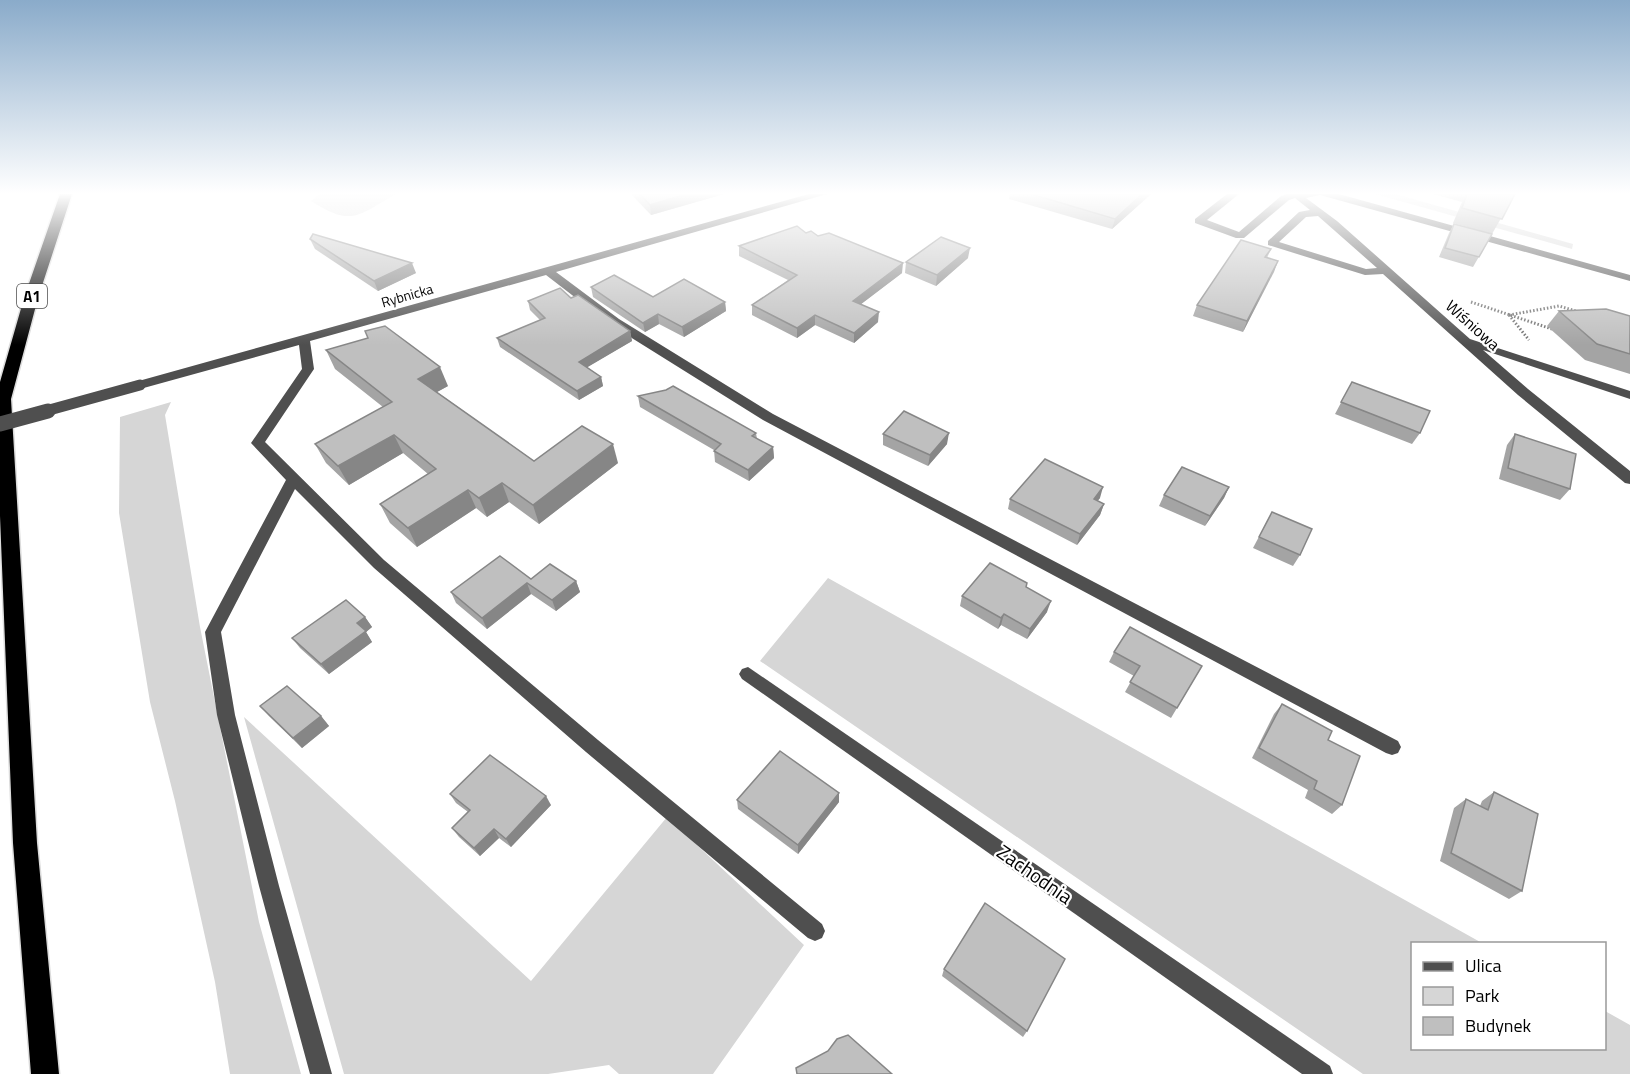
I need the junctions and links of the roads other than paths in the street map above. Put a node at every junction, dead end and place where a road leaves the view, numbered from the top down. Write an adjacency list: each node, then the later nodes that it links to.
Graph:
1 (49, 244): 12 (highway, A1)
2 (644, 244): 7 (street, Rybnicka)
3 (1276, 244): 6 (street)
4 (1357, 244): 6 (street, Wiśniowa)
5 (1510, 244): 8 (street)
6 (1387, 270): 10 (street, Wiśniowa)
7 (548, 271): 9 (street, Rybnicka); 17 (street)
8 (1630, 278)
9 (304, 339): 13 (street, Rybnicka, bridge); 14 (street)
10 (1463, 339): 11 (street); 15 (street, Wiśniowa)
11 (1630, 395)
12 (1, 405): 19 (highway)
13 (0, 424)
14 (294, 478): 18 (street); 20 (street)
15 (1630, 479)
16 (748, 674): 21 (street, Zachodnia)
17 (1392, 747)
18 (815, 931)
19 (45, 1074)
20 (321, 1074)
21 (1322, 1074)

